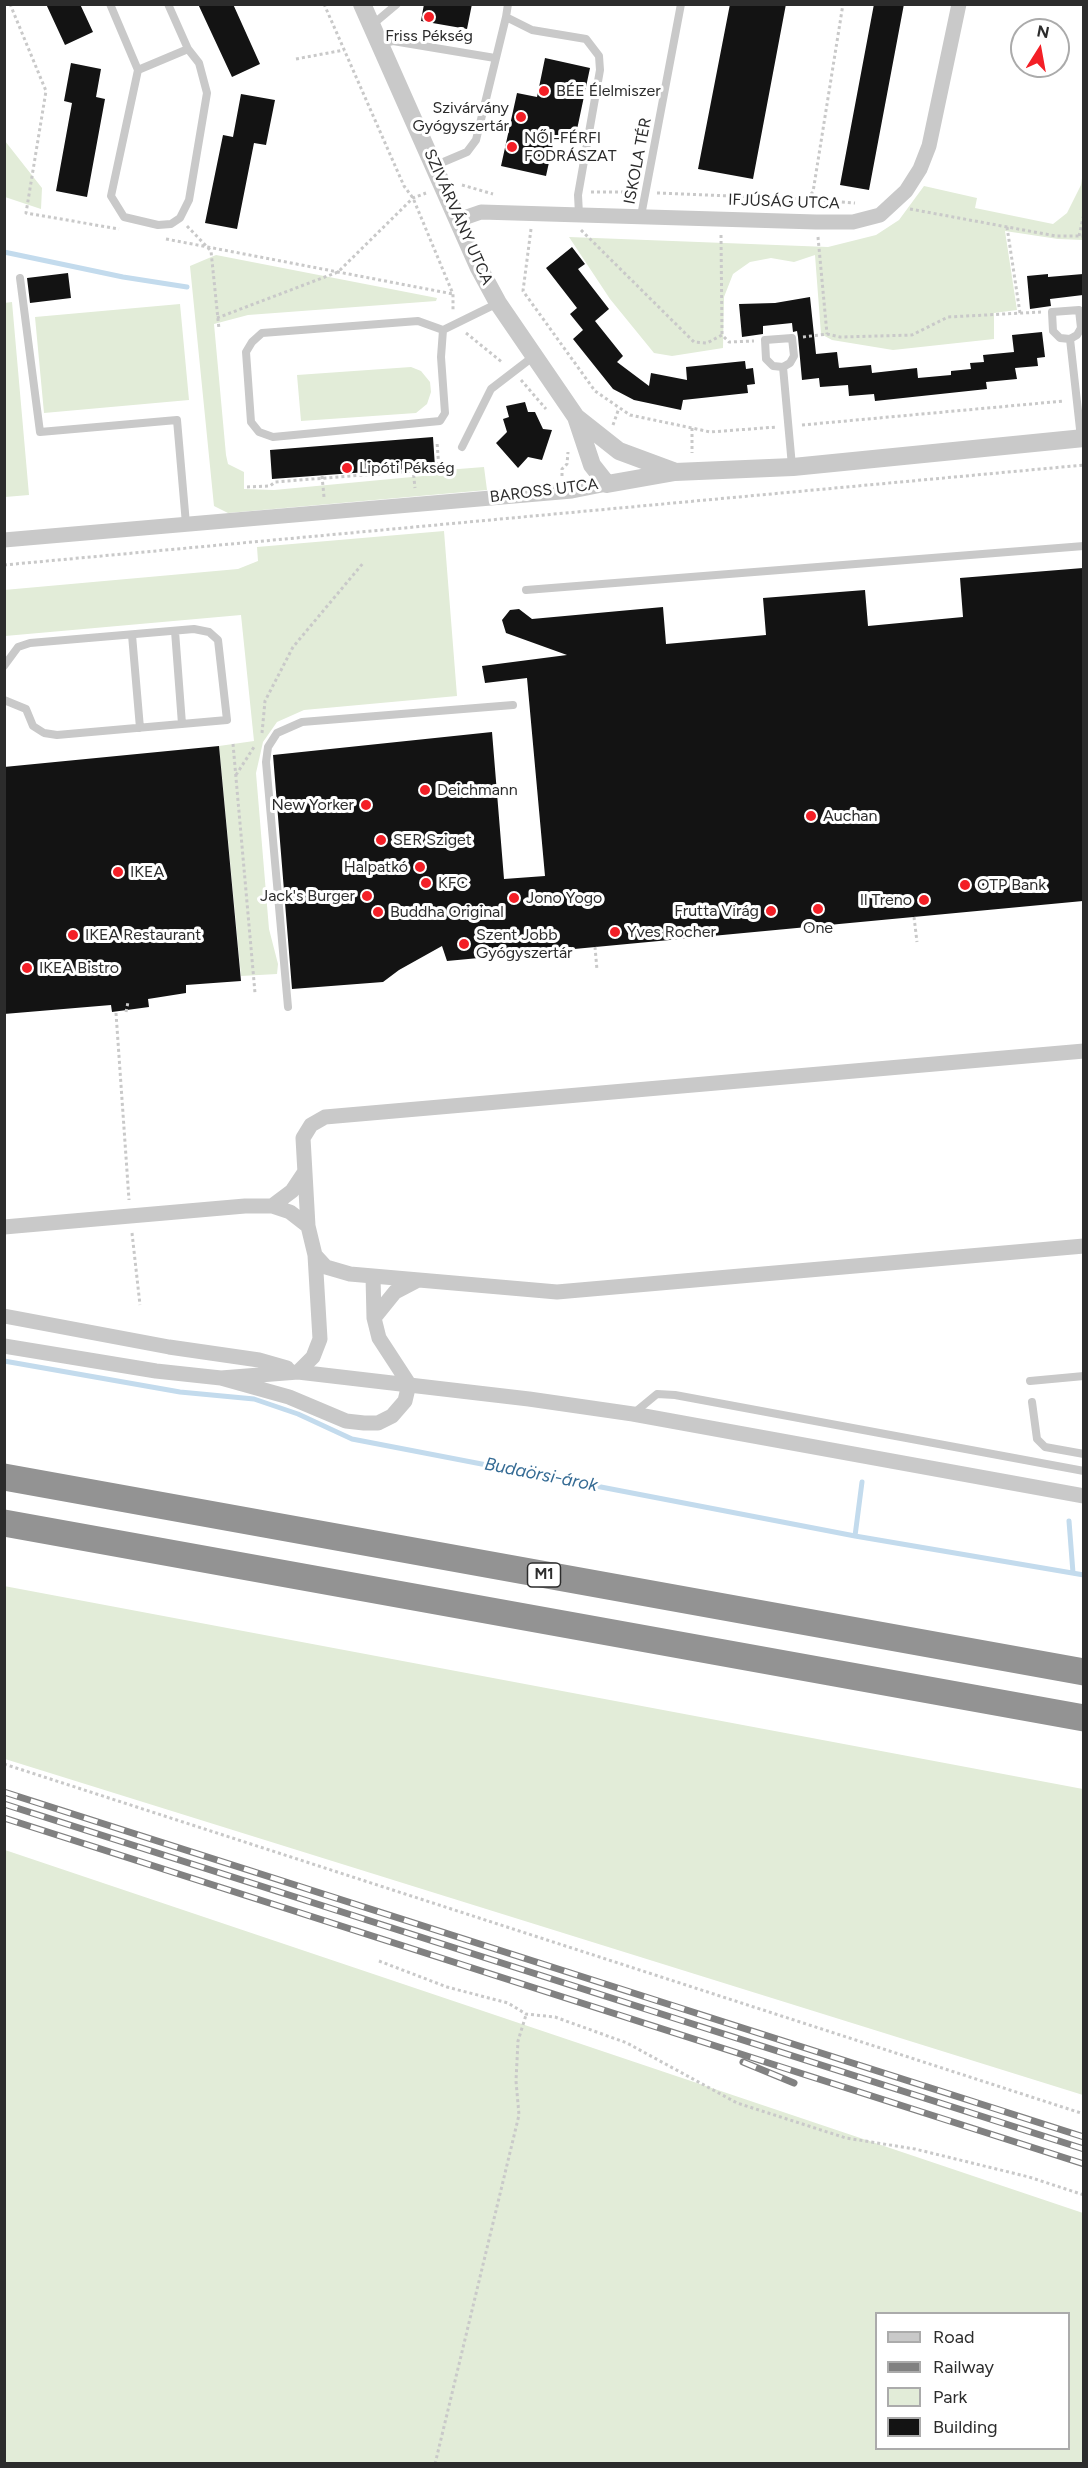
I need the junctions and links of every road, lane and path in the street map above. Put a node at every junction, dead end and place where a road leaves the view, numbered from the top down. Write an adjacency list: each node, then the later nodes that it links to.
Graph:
1 (10, 4): 36 (path)
2 (110, 4): 18 (lane)
3 (168, 4): 14 (lane)
4 (324, 4): 15 (path)
5 (362, 4): 12 (street, SZIVÁRVÁNY UTCA)
6 (397, 4): 12 (lane)
7 (508, 4): 11 (lane)
8 (681, 4): 21 (lane, ISKOLA TÉR)
9 (843, 4): 25 (path)
10 (959, 4): 26 (street, IFJÚSÁG UTCA)
11 (506, 17): 16 (lane); 22 (lane)
12 (372, 25): 13 (street, SZIVÁRVÁNY UTCA)
13 (380, 44): 16 (lane); 19 (street, SZIVÁRVÁNY UTCA)
14 (188, 49): 18 (lane); 31 (lane)
15 (345, 50): 17 (path); 24 (path)
16 (495, 58): 19 (lane)
17 (296, 59)
18 (138, 70): 31 (lane)
19 (434, 166): 33 (street, SZIVÁRVÁNY UTCA)
20 (455, 180): 23 (path)
21 (646, 193): 22 (path); 25 (path); 30 (lane, ISKOLA TÉR)
22 (578, 195): 28 (lane)
23 (498, 196)
24 (413, 198): 40 (path); 40 (path)
25 (806, 199): 26 (path)
26 (891, 206): 34 (street, IFJÚSÁG UTCA); 35 (path)
27 (531, 212): 28 (street, IFJÚSÁG UTCA); 33 (street, IFJÚSÁG UTCA); 57 (path)
28 (579, 214): 30 (street, IFJÚSÁG UTCA); 49 (path)
29 (1083, 214): 37 (path)
30 (640, 216): 32 (street, IFJÚSÁG UTCA)
31 (180, 218): 39 (path)
32 (721, 219): 34 (street, IFJÚSÁG UTCA); 49 (path)
33 (458, 220): 42 (street, SZIVÁRVÁNY UTCA)
34 (816, 222): 48 (path)
35 (1007, 227): 37 (path); 44 (path)
36 (126, 231)
37 (1081, 236)
38 (160, 237): 39 (path)
39 (204, 246): 40 (path); 45 (path)
40 (338, 272): 45 (path)
41 (20, 278): 72 (lane)
42 (498, 303): 47 (lane); 53 (street, SZIVÁRVÁNY UTCA)
43 (1052, 312): 44 (path); 51 (lane); 51 (lane)
44 (1020, 313): 48 (path)
45 (217, 318): 46 (path)
46 (219, 329)
47 (443, 330): 47 (lane)
48 (827, 334): 50 (path)
49 (722, 335): 52 (path)
50 (792, 338): 52 (lane); 54 (lane)
51 (1070, 339): 55 (lane)
52 (765, 340): 54 (lane)
53 (534, 356): 56 (street, SZIVÁRVÁNY UTCA); 60 (lane)
54 (783, 367): 57 (lane)
55 (1075, 400): 57 (path); 58 (lane)
56 (576, 417): 66 (street, SZIVÁRVÁNY UTCA); 68 (street, SZIVÁRVÁNY UTCA)
57 (787, 426): 63 (lane)
58 (1082, 438): 63 (street, BAROSS UTCA)
59 (437, 442): 65 (path)
60 (462, 447)
61 (567, 464): 64 (path)
62 (1083, 465): 76 (path)
63 (793, 467): 66 (street, BAROSS UTCA)
64 (562, 469)
65 (413, 470): 67 (path); 70 (path)
66 (675, 472): 68 (street, BAROSS UTCA)
67 (322, 477): 69 (path); 71 (path)
68 (607, 484): 72 (street, BAROSS UTCA)
69 (247, 487)
70 (415, 490)
71 (324, 497)
72 (186, 524): 73 (street, BAROSS UTCA)
73 (4, 540)
74 (1083, 546): 77 (lane)
75 (364, 562): 86 (path)
76 (4, 565)
77 (526, 590)
78 (175, 631): 79 (lane); 83 (lane); 83 (lane)
79 (132, 635): 80 (lane); 84 (lane)
80 (4, 666)
81 (4, 700): 84 (lane)
82 (513, 705): 93 (lane)
83 (182, 724): 84 (lane)
84 (140, 728)
85 (233, 744): 86 (path)
86 (236, 775): 91 (path)
87 (914, 917): 88 (path)
88 (917, 942)
89 (595, 947): 90 (path)
90 (597, 970)
91 (255, 993)
92 (128, 1002): 94 (path)
93 (288, 1007)
94 (126, 1012)
95 (116, 1013): 99 (path)
96 (1083, 1051): 97 (street)
97 (304, 1173): 98 (street); 100 (street)
98 (272, 1206): 99 (street); 100 (street)
99 (130, 1216): 101 (street); 106 (path)
100 (308, 1226): 103 (street)
101 (4, 1227)
102 (1083, 1246): 105 (street)
103 (315, 1255): 104 (street); 110 (street)
104 (373, 1276): 105 (street); 108 (street)
105 (417, 1280): 108 (street)
106 (140, 1305)
107 (4, 1316): 110 (street)
108 (374, 1318): 114 (street)
109 (4, 1346): 112 (street)
110 (298, 1372): 112 (street); 114 (street)
111 (1083, 1376): 113 (lane)
112 (221, 1378): 114 (street)
113 (1030, 1381)
114 (409, 1383): 116 (street)
115 (1032, 1402): 117 (lane)
116 (633, 1414): 118 (lane); 120 (street)
117 (1083, 1454)
118 (1083, 1471)
119 (4, 1477): 122 (highway, M1)
120 (1083, 1496)
121 (4, 1523): 123 (highway)
122 (1083, 1672)
123 (1083, 1718)
124 (4, 1764): 127 (path)
125 (379, 1961): 126 (path)
126 (526, 2014): 128 (path); 129 (path)
127 (1083, 2114)
128 (1083, 2195)
129 (435, 2463)

